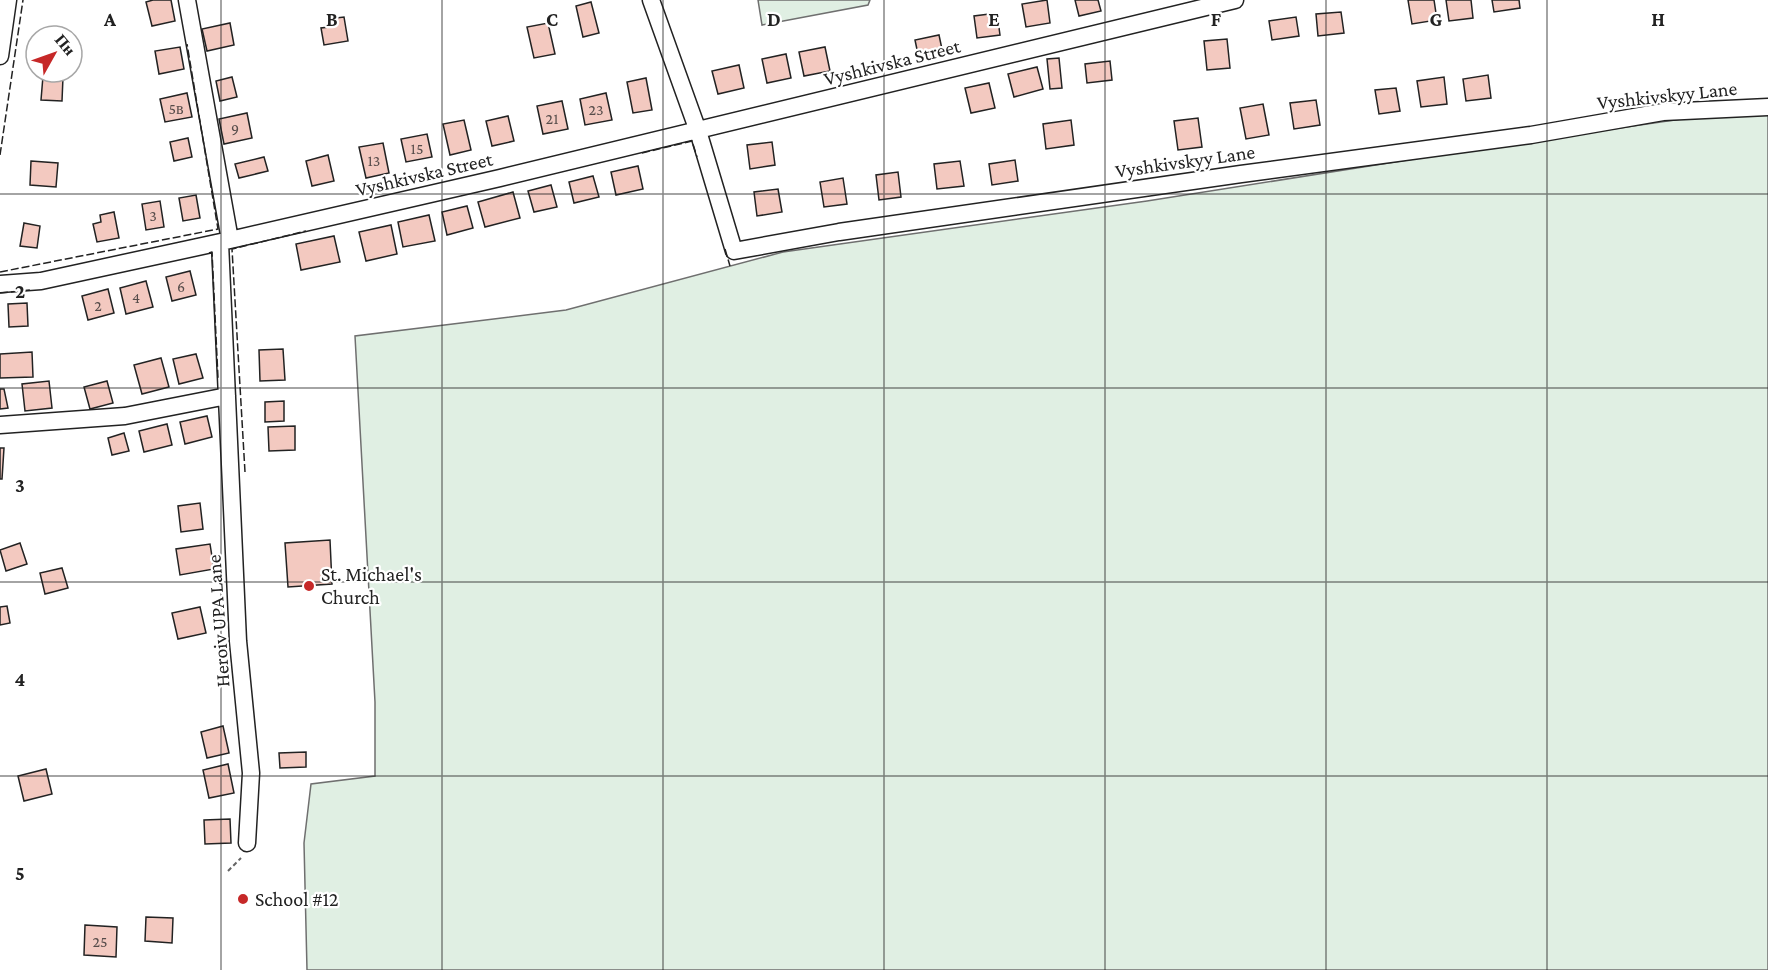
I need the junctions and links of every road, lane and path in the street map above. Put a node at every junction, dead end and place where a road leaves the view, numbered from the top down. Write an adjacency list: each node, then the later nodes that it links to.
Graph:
1 (8, 0): 5 (street)
2 (187, 0): 8 (street)
3 (651, 0): 7 (street)
4 (1235, 0): 7 (street, Vyshkivska Street)
5 (1, 48)
6 (1768, 107): 7 (street, Vyshkivskyy Lane)
7 (698, 131): 8 (street, Vyshkivska Street)
8 (225, 242): 9 (street, Vyshkivska Street); 10 (street, Heroiv UPA Lane)
9 (0, 284)
10 (227, 396): 11 (street); 12 (street, Heroiv UPA Lane)
11 (0, 425)
12 (247, 843): 13 (path)
13 (228, 871)

